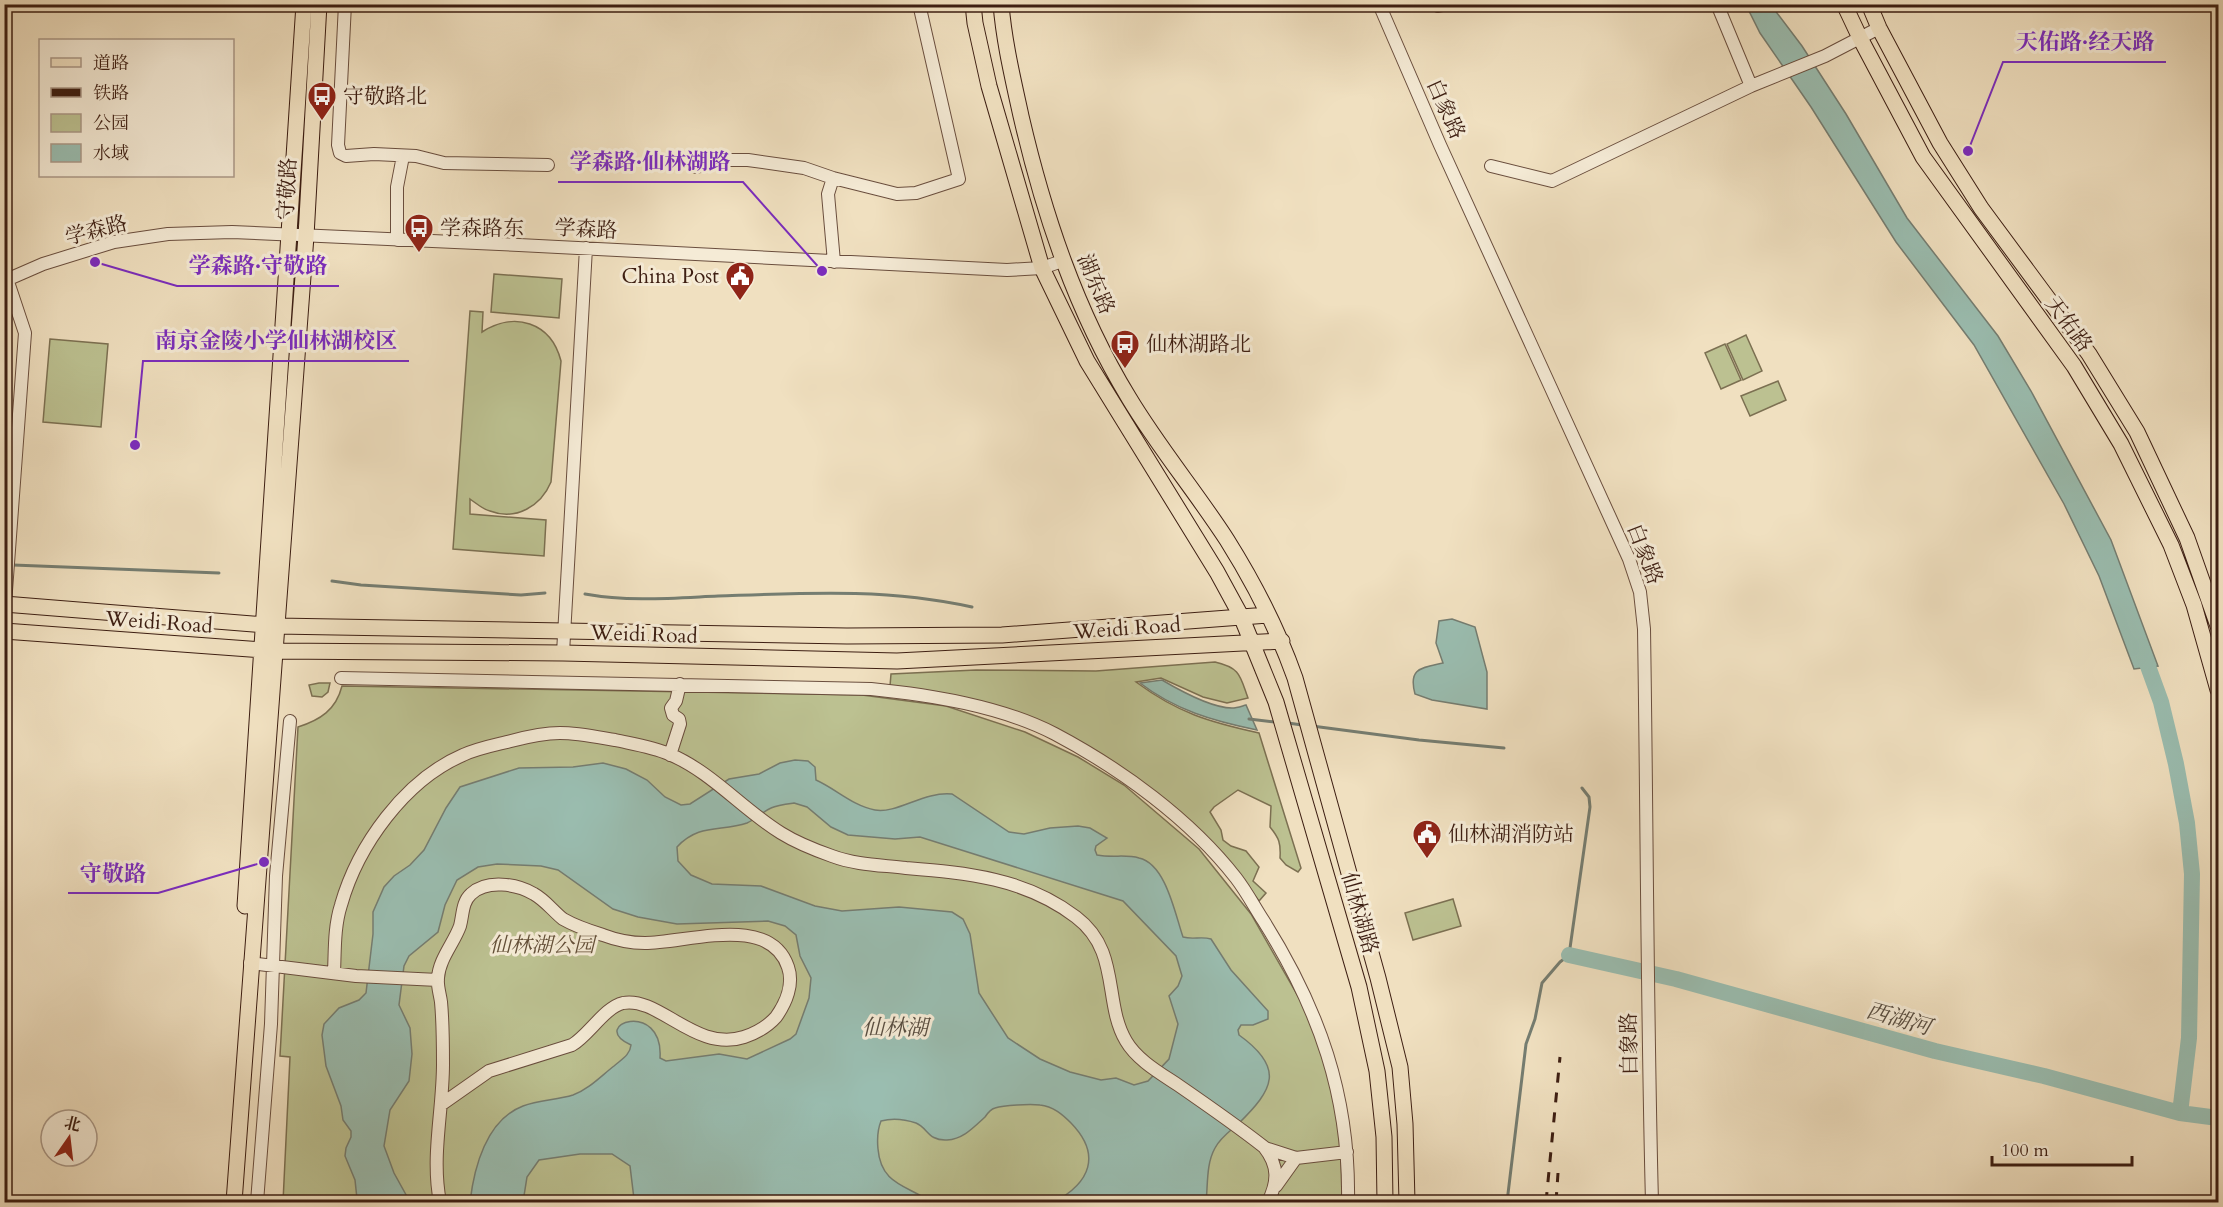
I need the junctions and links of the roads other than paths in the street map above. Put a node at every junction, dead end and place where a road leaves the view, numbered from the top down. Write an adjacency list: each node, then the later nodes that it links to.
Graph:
1 (304, 4): 19 (main road, 守敬路)
2 (319, 4): 20 (main road, 守敬路)
3 (345, 4): 14 (street)
4 (919, 4): 18 (street)
5 (973, 4): 25 (main road, 湖东路)
6 (1001, 4): 23 (main road, 湖东路)
7 (1378, 4): 62 (street, 白象路)
8 (1718, 4): 13 (street)
9 (1845, 4): 12 (main road, 天佑路)
10 (1869, 4): 11 (main road, 天佑路)
11 (1879, 28): 12 (street); 31 (main road, 天佑路)
12 (1860, 38): 13 (street); 40 (main road, 天佑路)
13 (1751, 86): 16 (street)
14 (403, 156): 15 (street); 21 (street)
15 (548, 165)
16 (1491, 166)
17 (696, 167): 18 (street)
18 (832, 178): 24 (street)
19 (289, 235): 20 (street, 学森路); 26 (street, 学森路); 30 (main road, 守敬路)
20 (306, 236): 21 (street, 学森路); 30 (main road, 守敬路)
21 (397, 240): 22 (street, 学森路)
22 (586, 248): 24 (street, 学森路); 32 (street)
23 (1062, 261): 25 (street, 学森路); 28 (main road, 湖东路)
24 (834, 262): 25 (street, 学森路)
25 (1042, 268): 29 (main road, 湖东路)
26 (6, 280): 27 (street)
27 (5, 604): 30 (main road, Weidi Road)
28 (1268, 615): 29 (main road, Weidi Road); 34 (main road, 湖东路)
29 (1241, 616): 32 (main road, Weidi Road); 35 (main road, 湖东路)
30 (270, 625): 32 (main road, Weidi Road); 36 (main road, 守敬路)
31 (2218, 626)
32 (563, 630): 37 (street)
33 (4, 631): 36 (main road, Weidi Road)
34 (1282, 641): 35 (main road, Weidi Road); 52 (main road, 仙林湖路)
35 (1253, 643): 37 (main road, Weidi Road); 51 (main road, 仙林湖路)
36 (268, 651): 37 (main road, Weidi Road); 43 (main road, 守敬路); 54 (main road, 守敬路)
37 (563, 653)
38 (341, 678): 39 (street)
39 (680, 684): 42 (street); 49 (street)
40 (2218, 690)
41 (290, 721): 44 (street)
42 (670, 754): 45 (street); 48 (street)
43 (250, 963): 44 (street); 55 (main road, 守敬路)
44 (273, 966): 45 (street); 56 (street)
45 (334, 973): 46 (street)
46 (438, 980): 47 (street); 47 (street)
47 (442, 1104): 57 (street)
48 (1264, 1147): 50 (street); 53 (street)
49 (1347, 1152): 50 (street); 59 (street)
50 (1296, 1158): 53 (street)
51 (1385, 1171): 52 (main road); 60 (main road, 仙林湖路)
52 (1407, 1172): 61 (main road, 仙林湖路)
53 (1275, 1188): 58 (street)
54 (224, 1203)
55 (234, 1203)
56 (256, 1203)
57 (440, 1203)
58 (1268, 1203)
59 (1347, 1203)
60 (1385, 1203)
61 (1407, 1203)
62 (1652, 1203)

